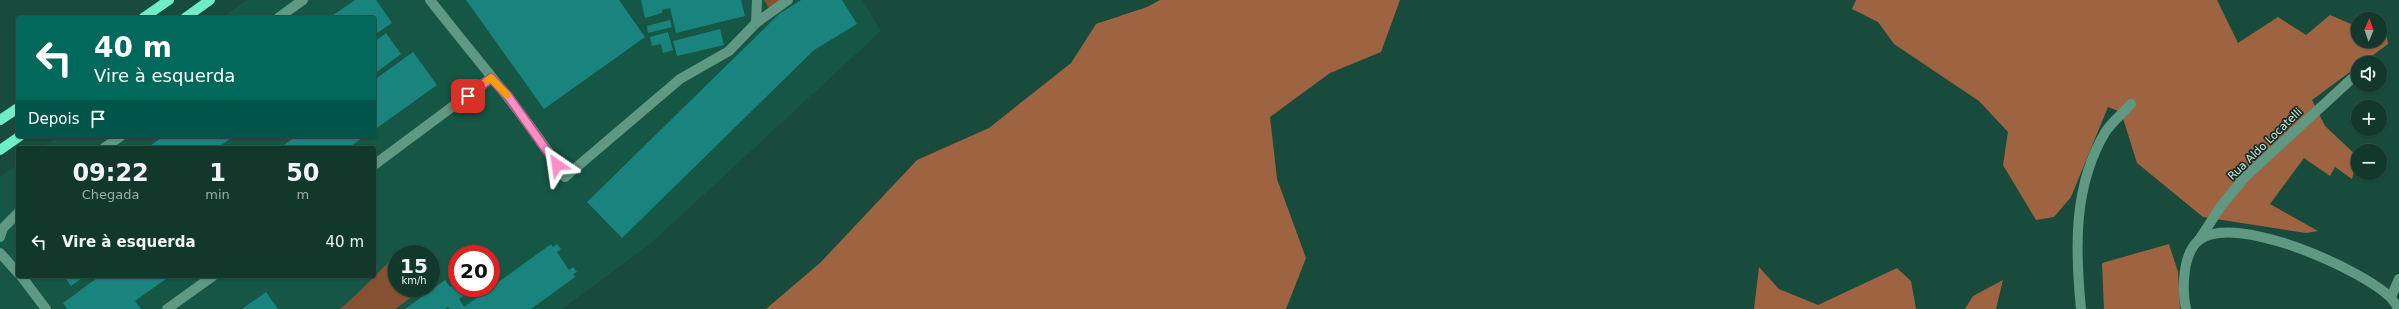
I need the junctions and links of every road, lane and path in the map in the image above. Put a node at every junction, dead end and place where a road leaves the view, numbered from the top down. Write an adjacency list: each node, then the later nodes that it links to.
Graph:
1 (169, 0): 7 (main road)
2 (210, 0): 8 (main road)
3 (303, 0): 9 (street)
4 (430, 0): 11 (street)
5 (756, 0): 10 (street)
6 (788, 0): 10 (street)
7 (146, 16)
8 (188, 16)
9 (281, 16)
10 (756, 23): 11 (street)
11 (491, 78): 20 (street)
12 (2351, 79): 23 (street, Rua Aldo Locatelli)
13 (2130, 104): 32 (street)
14 (16, 109): 15 (main road)
15 (0, 120)
16 (17, 138): 19 (main road)
17 (118, 138): 18 (street)
18 (107, 146)
19 (0, 150)
20 (376, 164)
21 (16, 215): 22 (street)
22 (0, 237)
23 (2199, 240): 29 (street); 33 (street, Rua Aldo Locatelli)
24 (0, 254): 25 (street)
25 (16, 271)
26 (23, 278): 30 (street)
27 (210, 278): 31 (street)
28 (2399, 279): 29 (street)
29 (2391, 297): 34 (street)
30 (46, 309)
31 (167, 309)
32 (2081, 309)
33 (2186, 309)
34 (2399, 309)

